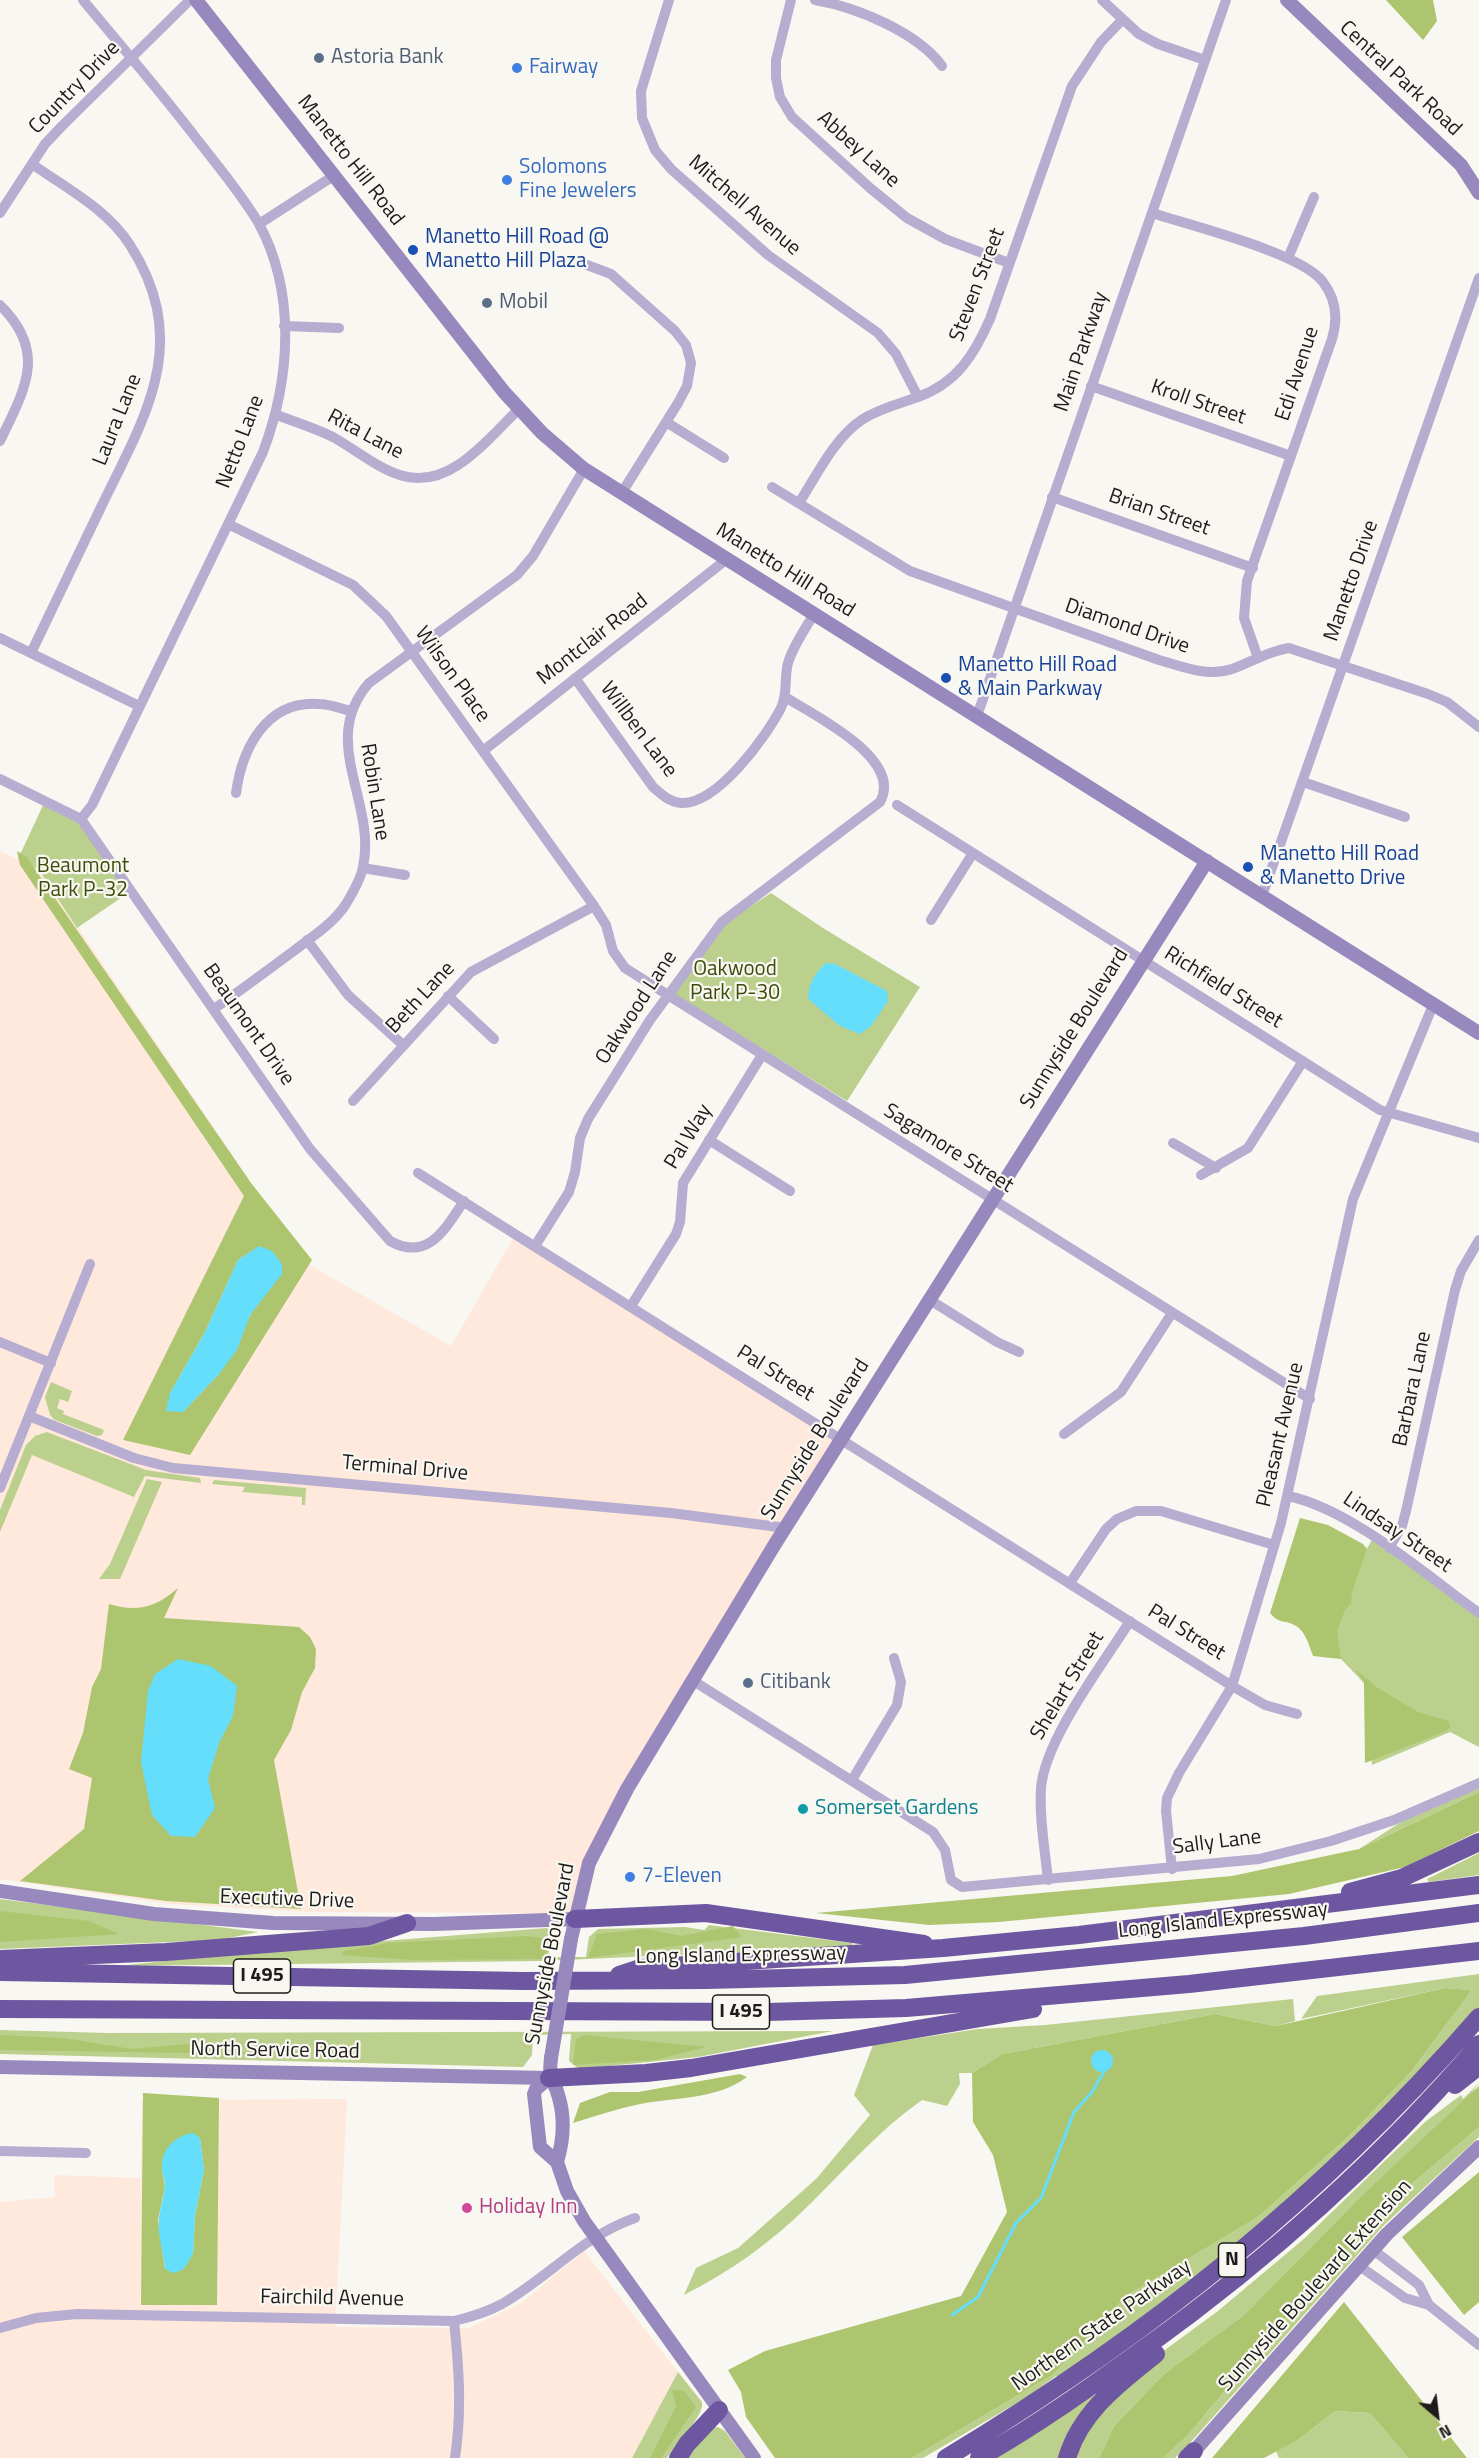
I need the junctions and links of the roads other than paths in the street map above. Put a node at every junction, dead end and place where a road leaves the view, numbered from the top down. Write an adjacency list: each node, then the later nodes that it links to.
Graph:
1 (83, 0): 11 (street, Netto Lane)
2 (190, 0): 11 (street, Country Drive)
3 (196, 0): 15 (main road, Manetto Hill Road)
4 (669, 0): 29 (street, Mitchell Avenue)
5 (791, 0): 22 (street, Abbey Lane)
6 (815, 0): 13 (street)
7 (1102, 0): 10 (street)
8 (1226, 0): 12 (street, Main Parkway)
9 (1287, 0): 16 (main road, Central Park Road)
10 (1122, 20): 12 (street); 22 (street, Steven Street)
11 (131, 57): 14 (street, Country Drive); 20 (street, Netto Lane)
12 (1205, 60): 19 (street, Main Parkway)
13 (942, 66)
14 (32, 164): 18 (street, Country Drive); 48 (street, Laura Lane)
15 (335, 175): 20 (street); 30 (main road, Manetto Hill Road)
16 (1479, 193)
17 (1314, 197): 21 (street)
18 (0, 213)
19 (1152, 213): 21 (street, Edi Avenue); 28 (street, Main Parkway)
20 (259, 224): 26 (street, Netto Lane)
21 (1288, 258): 34 (street, Edi Avenue)
22 (1009, 263): 29 (street, Steven Street)
23 (587, 265): 32 (street)
24 (1479, 278): 50 (street, Manetto Drive)
25 (0, 305): 33 (street)
26 (284, 326): 27 (street); 31 (street, Netto Lane)
27 (339, 328)
28 (1091, 386): 34 (street, Kroll Street); 39 (street, Main Parkway)
29 (918, 397): 40 (street, Steven Street)
30 (519, 409): 31 (street, Rita Lane); 36 (main road, Manetto Hill Road)
31 (277, 415): 41 (street, Netto Lane)
32 (666, 422): 35 (street); 38 (street)
33 (0, 441)
34 (1291, 456): 43 (street, Edi Avenue)
35 (724, 458)
36 (584, 469): 38 (main road, Manetto Hill Road); 47 (street, Robin Lane)
37 (772, 487): 40 (street, Diamond Drive)
38 (621, 494): 42 (main road, Manetto Hill Road)
39 (1052, 497): 43 (street, Brian Street); 44 (street, Main Parkway)
40 (799, 503): 44 (street, Diamond Drive)
41 (228, 524): 47 (street, Wilson Place); 53 (street, Netto Lane)
42 (727, 559): 45 (main road, Manetto Hill Road); 51 (street, Montclair Road)
43 (1253, 568): 49 (street, Edi Avenue)
44 (1013, 609): 49 (street, Diamond Drive); 55 (street, Main Parkway)
45 (814, 614): 52 (street, Willben Lane); 55 (main road, Manetto Hill Road)
46 (0, 638): 48 (street)
47 (412, 652): 54 (street, Robin Lane); 57 (street, Wilson Place)
48 (30, 653): 53 (street)
49 (1258, 657): 50 (street, Diamond Drive)
50 (1343, 665): 56 (street, Diamond Drive); 59 (street, Manetto Drive)
51 (575, 678): 52 (street, Willben Lane); 57 (street, Montclair Road)
52 (785, 697): 73 (street, Oakwood Lane)
53 (140, 705): 63 (street, Netto Lane)
54 (350, 711): 60 (street); 66 (street, Robin Lane)
55 (977, 716): 65 (main road, Manetto Hill Road)
56 (1479, 727)
57 (483, 751): 69 (street, Wilson Place)
58 (0, 779): 63 (street, Beaumont Drive)
59 (1303, 782): 62 (street); 68 (street, Manetto Drive)
60 (236, 793)
61 (897, 805): 64 (street, Richfield Street)
62 (1405, 817)
63 (81, 819): 76 (street, Beaumont Drive)
64 (973, 853): 70 (street); 72 (street, Richfield Street)
65 (1207, 861): 68 (main road, Manetto Hill Road); 72 (main road, Sunnyside Boulevard)
66 (363, 867): 67 (street); 71 (street, Robin Lane)
67 (405, 874)
68 (1262, 896): 75 (main road, Manetto Hill Road)
69 (594, 906): 73 (street, Sagamore Street); 74 (street, Beth Lane)
70 (931, 920)
71 (307, 940): 76 (street, Robin Lane); 79 (street)
72 (1143, 961): 81 (street, Richfield Street); 91 (main road, Sunnyside Boulevard)
73 (668, 995): 80 (street, Sagamore Street); 94 (street, Oakwood Lane)
74 (448, 996): 78 (street); 79 (street, Beth Lane)
75 (1433, 1005): 77 (main road, Manetto Hill Road); 83 (street, Pleasant Avenue)
76 (214, 1009): 92 (street, Beaumont Drive)
77 (1479, 1033)
78 (495, 1039)
79 (403, 1045): 82 (street, Beth Lane)
80 (762, 1055): 85 (street, Pal Way); 91 (street, Sagamore Street)
81 (1303, 1061): 83 (street, Richfield Street); 87 (street)
82 (353, 1101)
83 (1390, 1114): 84 (street, Richfield Street); 102 (street, Pleasant Avenue)
84 (1479, 1138)
85 (709, 1140): 90 (street); 97 (street, Pal Way)
86 (1173, 1143): 87 (street)
87 (1216, 1168): 89 (street)
88 (418, 1173): 92 (street, Pal Street)
89 (1201, 1175)
90 (790, 1191)
91 (993, 1200): 96 (main road, Sunnyside Boulevard); 98 (street, Sagamore Street)
92 (464, 1201): 94 (street, Pal Street)
93 (1479, 1240): 110 (street, Barbara Lane)
94 (535, 1246): 97 (street, Pal Street)
95 (90, 1264): 101 (street)
96 (930, 1300): 100 (street); 105 (main road, Sunnyside Boulevard)
97 (631, 1306): 105 (street, Pal Street)
98 (1172, 1313): 102 (street, Sagamore Street); 104 (street)
99 (0, 1342): 101 (street)
100 (1019, 1352)
101 (51, 1362): 103 (street)
102 (1310, 1400): 107 (street, Pleasant Avenue)
103 (29, 1416): 106 (street); 108 (street, Terminal Drive)
104 (1064, 1434)
105 (842, 1440): 108 (main road, Sunnyside Boulevard); 111 (street, Pal Street)
106 (0, 1488)
107 (1288, 1496): 109 (street, Pleasant Avenue); 110 (street, Lindsay Street)
108 (786, 1528): 115 (main road, Sunnyside Boulevard)
109 (1274, 1545): 111 (street); 116 (street, Pleasant Avenue)
110 (1389, 1548): 112 (street, Lindsay Street)
111 (1070, 1583): 113 (street, Pal Street)
112 (1479, 1612)
113 (1130, 1621): 116 (street, Pal Street); 122 (street, Shelart Street)
114 (894, 1658): 118 (street)
115 (692, 1680): 118 (street); 127 (main road, Sunnyside Boulevard)
116 (1232, 1686): 117 (street, Pal Street); 121 (street, Pleasant Avenue)
117 (1297, 1714)
118 (852, 1780): 122 (street, Sally Lane)
119 (1479, 1783): 121 (street, Sally Lane)
120 (1479, 1842): 126 (highway)
121 (1172, 1869): 122 (street, Sally Lane)
122 (1048, 1880)
123 (1479, 1885): 126 (highway)
124 (0, 1891): 128 (main road, Executive Drive)
125 (1479, 1913): 133 (highway, Long Island Expressway / I 495)
126 (1225, 1915): 129 (highway)
127 (575, 1918): 128 (main road, Executive Drive); 129 (highway); 140 (main road, Sunnyside Boulevard, bridge)
128 (407, 1923): 131 (highway)
129 (943, 1948): 133 (highway)
130 (1479, 1952): 134 (highway, I 495)
131 (0, 1959)
132 (0, 1972): 133 (highway, Long Island Expressway / I 495)
133 (602, 1980)
134 (1189, 1984): 135 (highway, I 495); 140 (highway)
135 (0, 2009)
136 (1479, 2017): 160 (highway, Northern State Parkway / N)
137 (1479, 2044): 141 (highway, Northern State Parkway / N)
138 (1479, 2066): 141 (highway)
139 (0, 2067): 140 (main road, North Service Road)
140 (549, 2078): 145 (main road, Sunnyside Boulevard); 145 (main road, Sunnyside Boulevard)
141 (1426, 2106): 150 (highway, Northern State Parkway / N)
142 (1479, 2147): 148 (main road, Sunnyside Boulevard Extension)
143 (0, 2151): 144 (street)
144 (86, 2153)
145 (556, 2162): 147 (main road, Sunnyside Boulevard)
146 (635, 2218): 147 (street, Fairchild Avenue)
147 (595, 2237): 152 (street, Fairchild Avenue); 155 (main road, Sunnyside Boulevard)
148 (1372, 2249): 149 (main road, Sunnyside Boulevard Extension); 151 (street)
149 (1358, 2265): 151 (street); 156 (main road, Sunnyside Boulevard Extension)
150 (1212, 2300): 161 (highway, Northern State Parkway / N); 162 (highway)
151 (1429, 2305): 154 (street)
152 (454, 2321): 153 (street, Fairchild Avenue); 157 (street)
153 (0, 2328)
154 (1478, 2341)
155 (719, 2410): 158 (highway); 159 (main road, Sunnyside Boulevard)
156 (1190, 2456)
157 (455, 2458)
158 (678, 2458)
159 (754, 2458)
160 (946, 2458)
161 (979, 2458)
162 (1067, 2458)

